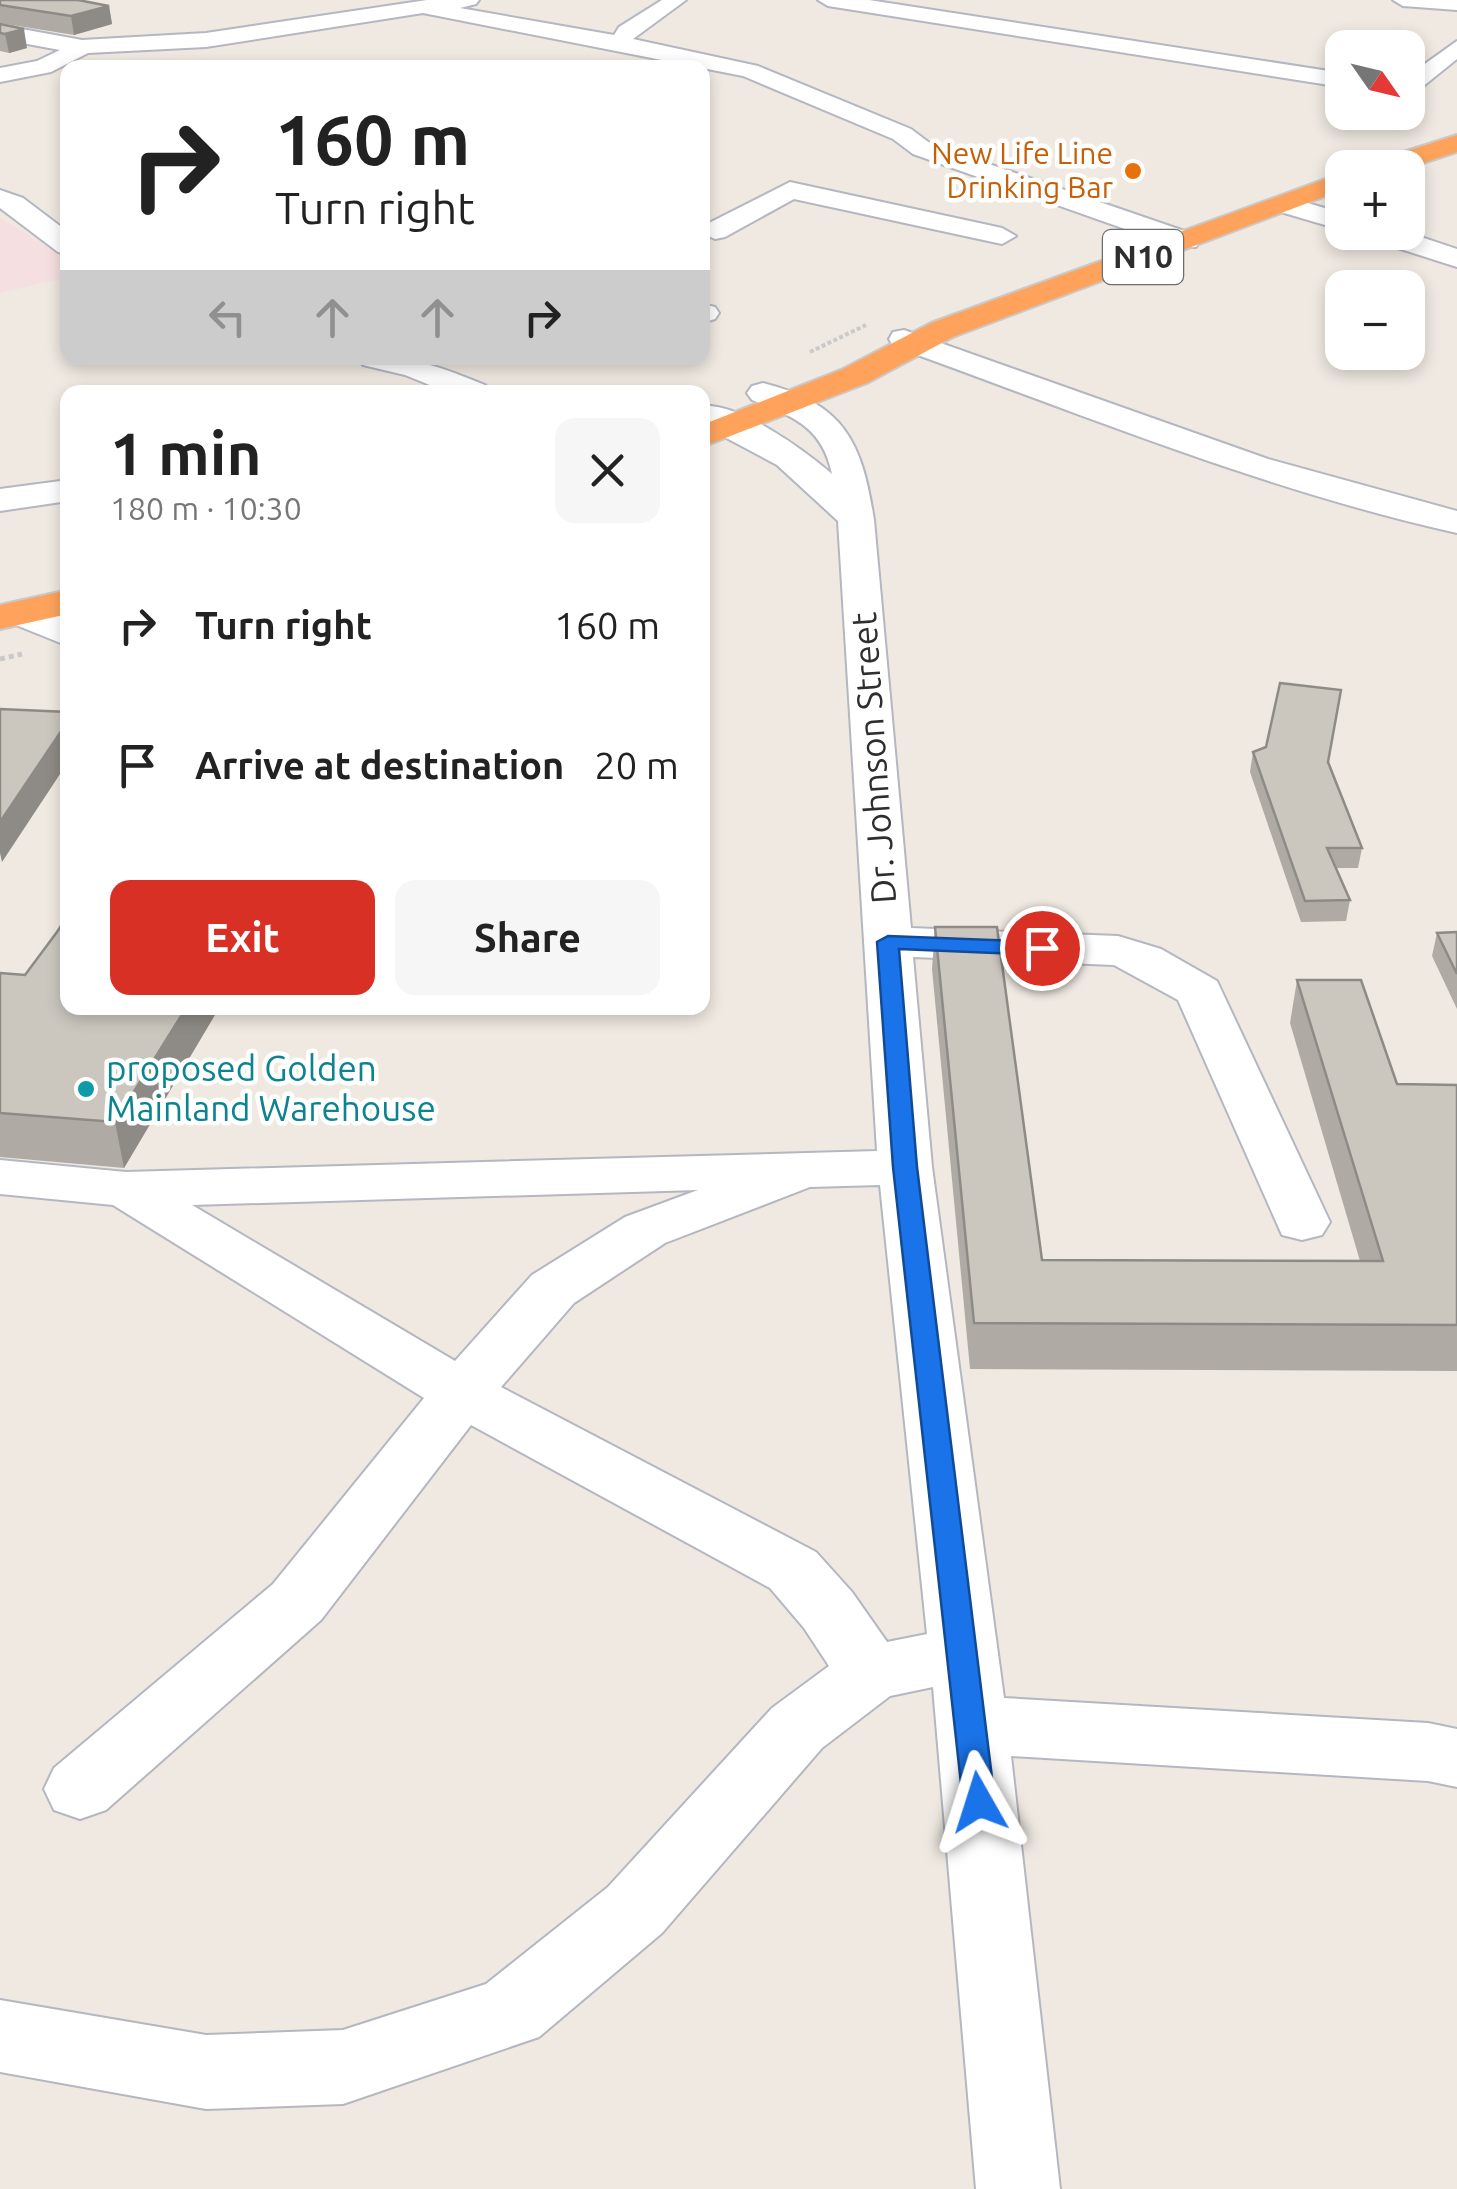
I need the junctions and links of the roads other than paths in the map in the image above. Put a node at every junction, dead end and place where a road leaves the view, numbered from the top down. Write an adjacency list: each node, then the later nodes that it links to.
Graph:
1 (316, 0): 7 (street)
2 (469, 0): 7 (street)
3 (676, 0): 9 (street)
4 (828, 0): 17 (street)
5 (1403, 0): 6 (street)
6 (1457, 4)
7 (422, 7): 9 (street); 11 (street)
8 (0, 32): 11 (street)
9 (620, 42): 13 (street)
10 (1457, 48): 15 (street)
11 (76, 51): 12 (street); 16 (street)
12 (278, 54)
13 (701, 60)
14 (710, 62): 21 (street)
15 (1425, 75)
16 (0, 76)
17 (1325, 77)
18 (1425, 92): 19 (street)
19 (1438, 95)
20 (1457, 142): 22 (highway)
21 (922, 149): 26 (street); 30 (street)
22 (1425, 153)
23 (1325, 188): 25 (highway, N10)
24 (0, 198): 29 (street)
25 (1284, 204): 27 (street); 30 (highway, N10)
26 (996, 215): 28 (street); 32 (street)
27 (1325, 217)
28 (715, 231)
29 (60, 240)
30 (1186, 241): 34 (highway, N10)
31 (1425, 248): 33 (street)
32 (967, 256)
33 (1457, 258)
34 (921, 338): 37 (highway, N10); 42 (street)
35 (405, 365): 36 (street)
36 (468, 379)
37 (775, 398): 38 (highway, N10); 41 (street, Dr. Johnson Street)
38 (712, 423): 41 (street)
39 (60, 491): 40 (street)
40 (0, 500)
41 (856, 520): 43 (street, Dr. Johnson Street)
42 (1457, 522)
43 (888, 942): 44 (street, Dr. Johnson Street); 48 (street)
44 (905, 1167): 45 (street); 51 (street, Dr. Johnson Street)
45 (803, 1170): 47 (street); 49 (street)
46 (0, 1177): 47 (street)
47 (126, 1188): 49 (street)
48 (1302, 1222)
49 (462, 1393): 50 (street); 53 (street)
50 (870, 1673): 51 (street); 54 (street)
51 (967, 1689): 52 (street); 55 (street, Dr. Johnson Street)
52 (1457, 1758)
53 (80, 1789)
54 (0, 2036)
55 (1018, 2189)

